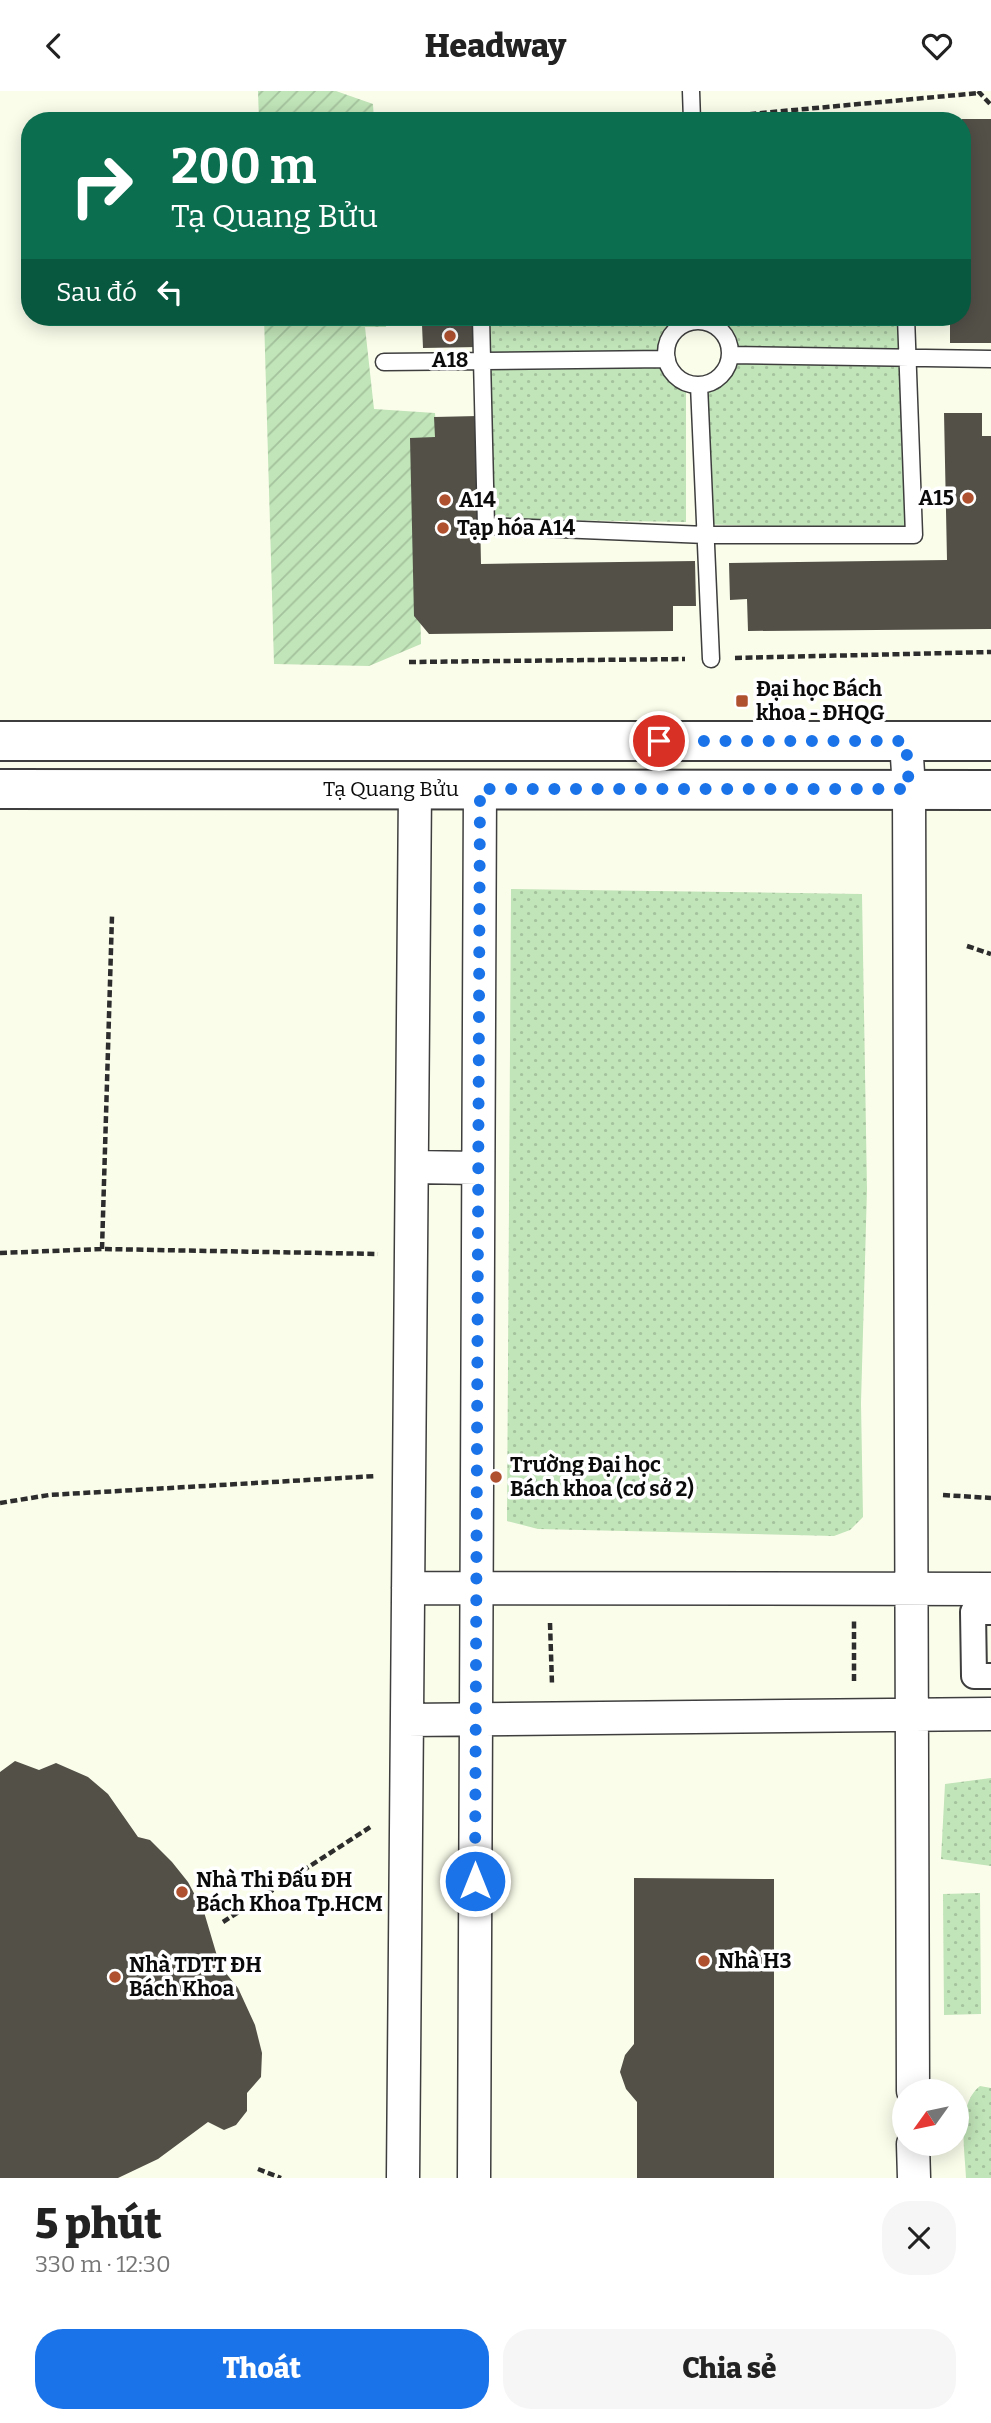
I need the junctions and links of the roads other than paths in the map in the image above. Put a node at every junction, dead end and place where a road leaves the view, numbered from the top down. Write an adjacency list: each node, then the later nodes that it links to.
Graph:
1 (691, 91): 2 (lane)
2 (692, 112)
3 (481, 326): 12 (lane)
4 (680, 326): 8 (lane)
5 (714, 326): 7 (lane)
6 (906, 326): 10 (lane)
7 (730, 355): 10 (lane); 13 (lane)
8 (667, 359): 12 (lane); 13 (lane)
9 (991, 359): 10 (lane)
10 (908, 360): 14 (lane)
11 (384, 362): 12 (lane)
12 (482, 362): 14 (lane)
13 (699, 385): 14 (lane)
14 (706, 534): 15 (lane)
15 (711, 659)
16 (0, 741): 17 (street)
17 (906, 741): 18 (street); 22 (street)
18 (991, 741)
19 (0, 789): 20 (street, Tạ Quang Bửu)
20 (415, 789): 21 (street, Tạ Quang Bửu); 24 (street)
21 (480, 789): 22 (street, Tạ Quang Bửu); 25 (street)
22 (909, 789): 23 (street, Tạ Quang Bửu); 29 (street)
23 (991, 790)
24 (412, 1167): 25 (street); 26 (street)
25 (478, 1168): 28 (street)
26 (408, 1588): 28 (street); 34 (street)
27 (991, 1588): 29 (street)
28 (477, 1590): 29 (street); 35 (street)
29 (911, 1590): 33 (street)
30 (991, 1612): 31 (street)
31 (991, 1677)
32 (991, 1714): 33 (street)
33 (912, 1716): 35 (street); 36 (street)
34 (407, 1720): 35 (street); 38 (street)
35 (476, 1720): 39 (street)
36 (913, 2079)
37 (914, 2156): 40 (street)
38 (402, 2178)
39 (474, 2178)
40 (914, 2178)

